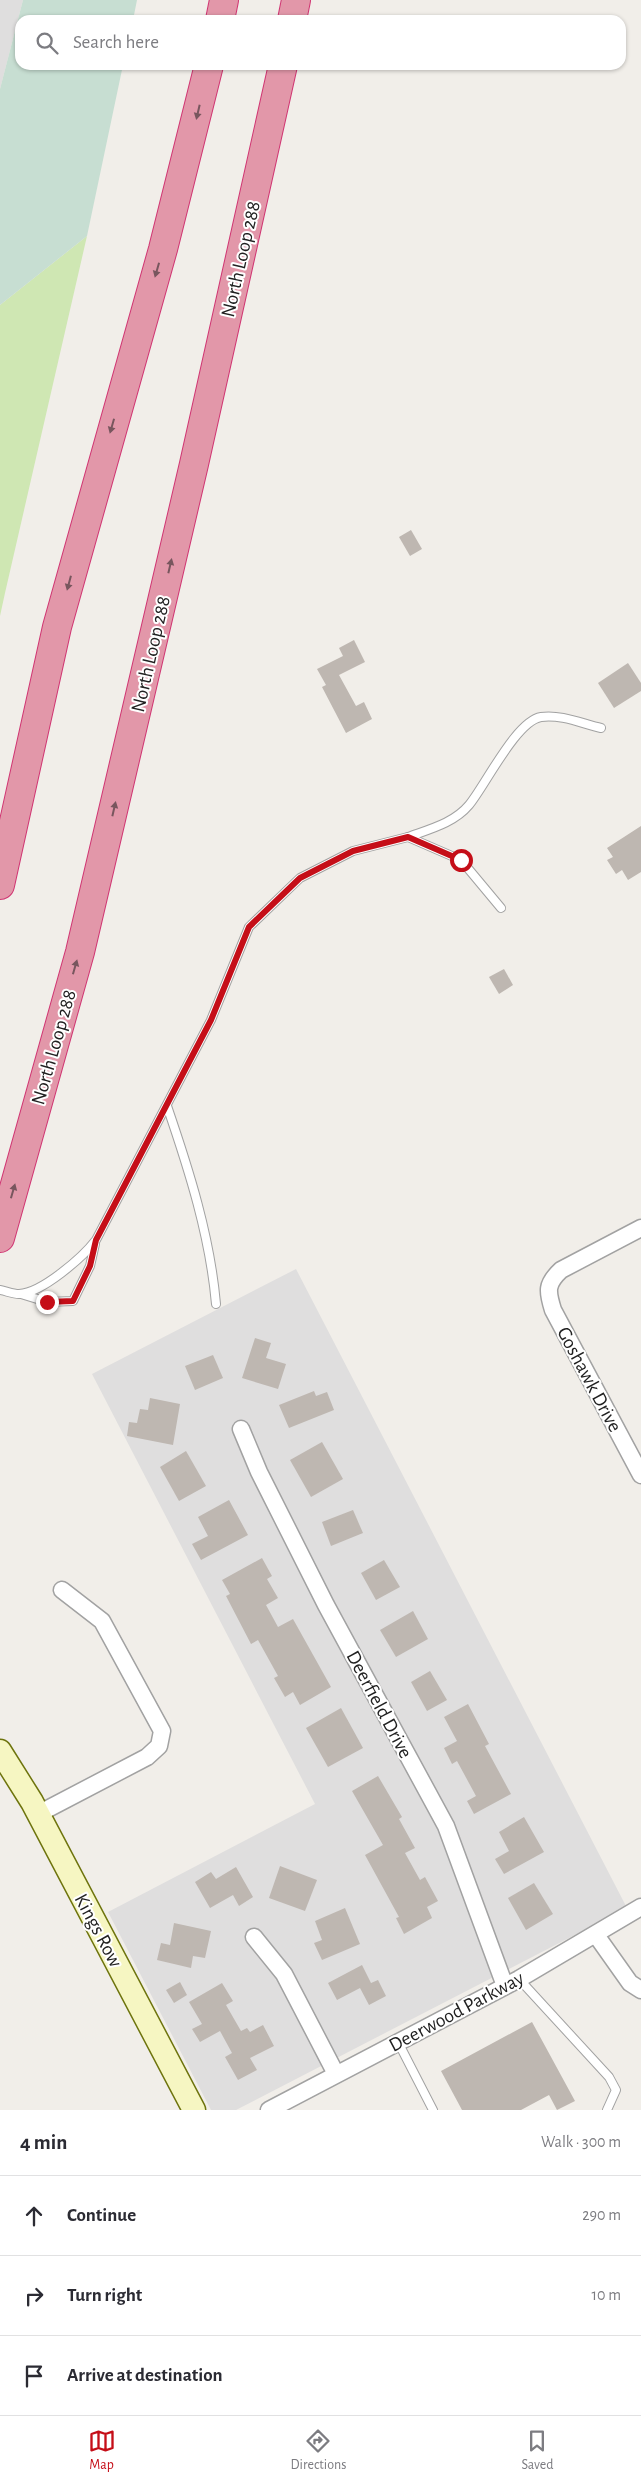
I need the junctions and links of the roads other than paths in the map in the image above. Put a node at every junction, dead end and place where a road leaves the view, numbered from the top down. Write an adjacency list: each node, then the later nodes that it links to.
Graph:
1 (224, 0): 3 (highway)
2 (296, 0): 4 (highway)
3 (221, 15)
4 (293, 15)
5 (208, 70): 9 (highway, one-way to 9)
6 (282, 70): 13 (highway, North Loop 288, one-way to 6)
7 (601, 728): 8 (lane)
8 (408, 837): 10 (lane); 11 (lane)
9 (0, 885)
10 (501, 908)
11 (167, 1106): 14 (lane); 17 (lane)
12 (641, 1228): 19 (street, Goshawk Drive)
13 (0, 1238)
14 (96, 1240): 16 (lane); 16 (lane)
15 (0, 1290): 16 (lane)
16 (21, 1294)
17 (216, 1304)
18 (241, 1429): 26 (street, Deerfield Drive)
19 (641, 1475)
20 (62, 1590): 22 (street)
21 (0, 1751): 22 (street, Kings Row)
22 (38, 1814): 30 (street, Kings Row)
23 (641, 1907): 24 (street, Deerwood Parkway)
24 (596, 1934): 26 (street, Deerwood Parkway); 27 (street)
25 (254, 1938): 29 (street)
26 (512, 1982): 28 (street, Deerwood Parkway); 33 (lane)
27 (641, 1990)
28 (398, 2042): 29 (street, Deerwood Parkway); 32 (lane)
29 (336, 2074): 31 (street, Deerwood Parkway)
30 (194, 2110)
31 (269, 2110)
32 (433, 2110)
33 (607, 2110)

